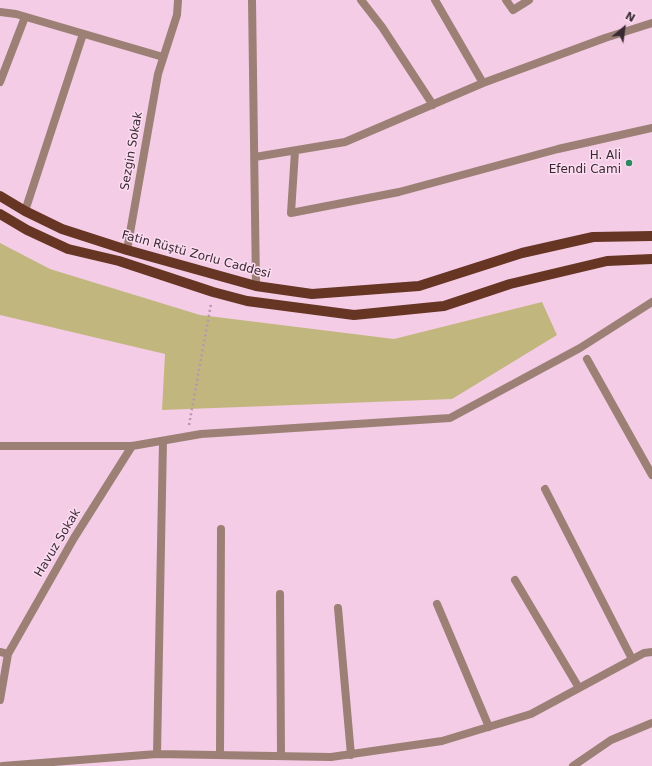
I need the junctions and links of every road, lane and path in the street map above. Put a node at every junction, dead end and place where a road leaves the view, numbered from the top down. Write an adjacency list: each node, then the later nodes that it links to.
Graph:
1 (178, 0): 11 (street, Sezgin Sokak)
2 (252, 0): 17 (street)
3 (361, 0): 14 (street)
4 (435, 0): 13 (street)
5 (506, 0): 6 (street)
6 (529, 0)
7 (0, 12): 8 (street)
8 (25, 17): 10 (street); 12 (street)
9 (652, 23): 13 (street)
10 (83, 34): 11 (street); 19 (street)
11 (163, 57): 22 (street, Sezgin Sokak)
12 (0, 82)
13 (483, 83): 14 (street)
14 (433, 105): 16 (street)
15 (652, 128): 16 (street)
16 (295, 151): 17 (street)
17 (255, 157): 24 (street)
18 (0, 196): 19 (main road, Fatin Rüştü Zorlu Caddesi)
19 (25, 211): 22 (main road, Fatin Rüştü Zorlu Caddesi)
20 (0, 214): 25 (main road)
21 (652, 236): 24 (main road, Fatin Rüştü Zorlu Caddesi)
22 (127, 250): 24 (main road, Fatin Rüştü Zorlu Caddesi)
23 (652, 259): 25 (main road)
24 (256, 286)
25 (213, 292): 28 (path)
26 (652, 302): 28 (street)
27 (587, 359): 32 (street)
28 (187, 436): 29 (street)
29 (163, 441): 31 (street); 46 (street)
30 (0, 446): 31 (street)
31 (132, 446): 40 (street, Havuz Sokak)
32 (652, 475)
33 (545, 489): 41 (street)
34 (221, 529): 47 (street)
35 (515, 580): 42 (street)
36 (280, 594): 49 (street)
37 (437, 604): 45 (street)
38 (338, 608): 48 (street)
39 (652, 652): 41 (street)
40 (4, 653): 43 (street, Havuz Sokak)
41 (632, 660): 42 (street)
42 (579, 688): 45 (street)
43 (0, 700)
44 (652, 723): 51 (street)
45 (490, 727): 48 (street)
46 (157, 754): 47 (street); 50 (street)
47 (220, 755): 49 (street)
48 (351, 755): 49 (street)
49 (281, 756)
50 (2, 766)
51 (573, 766)

